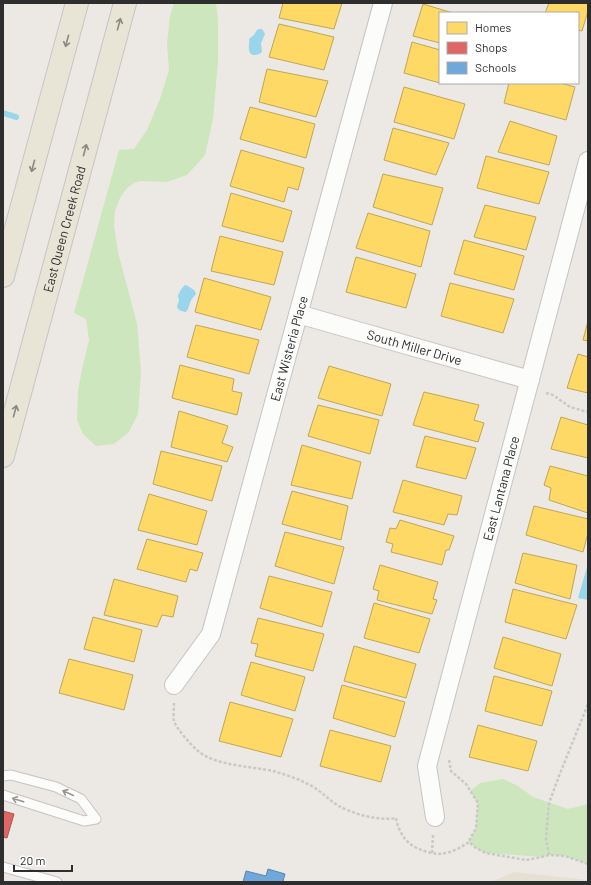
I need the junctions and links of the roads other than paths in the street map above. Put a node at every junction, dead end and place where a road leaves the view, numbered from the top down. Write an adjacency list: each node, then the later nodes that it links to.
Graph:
1 (77, 3): 6 (main road, one-way to 6)
2 (125, 3): 9 (main road, East Queen Creek Road, one-way to 2)
3 (383, 3): 7 (street, East Wisteria Place)
4 (588, 161): 5 (street, East Lantana Place)
5 (584, 188): 8 (street, East Lantana Place)
6 (3, 276)
7 (298, 314): 8 (street, South Miller Drive); 10 (street, East Wisteria Place)
8 (529, 384): 13 (street, East Lantana Place)
9 (4, 451)
10 (174, 684)
11 (3, 776): 12 (lane)
12 (3, 795)
13 (435, 817)
14 (3, 867): 15 (lane)
15 (57, 882)

